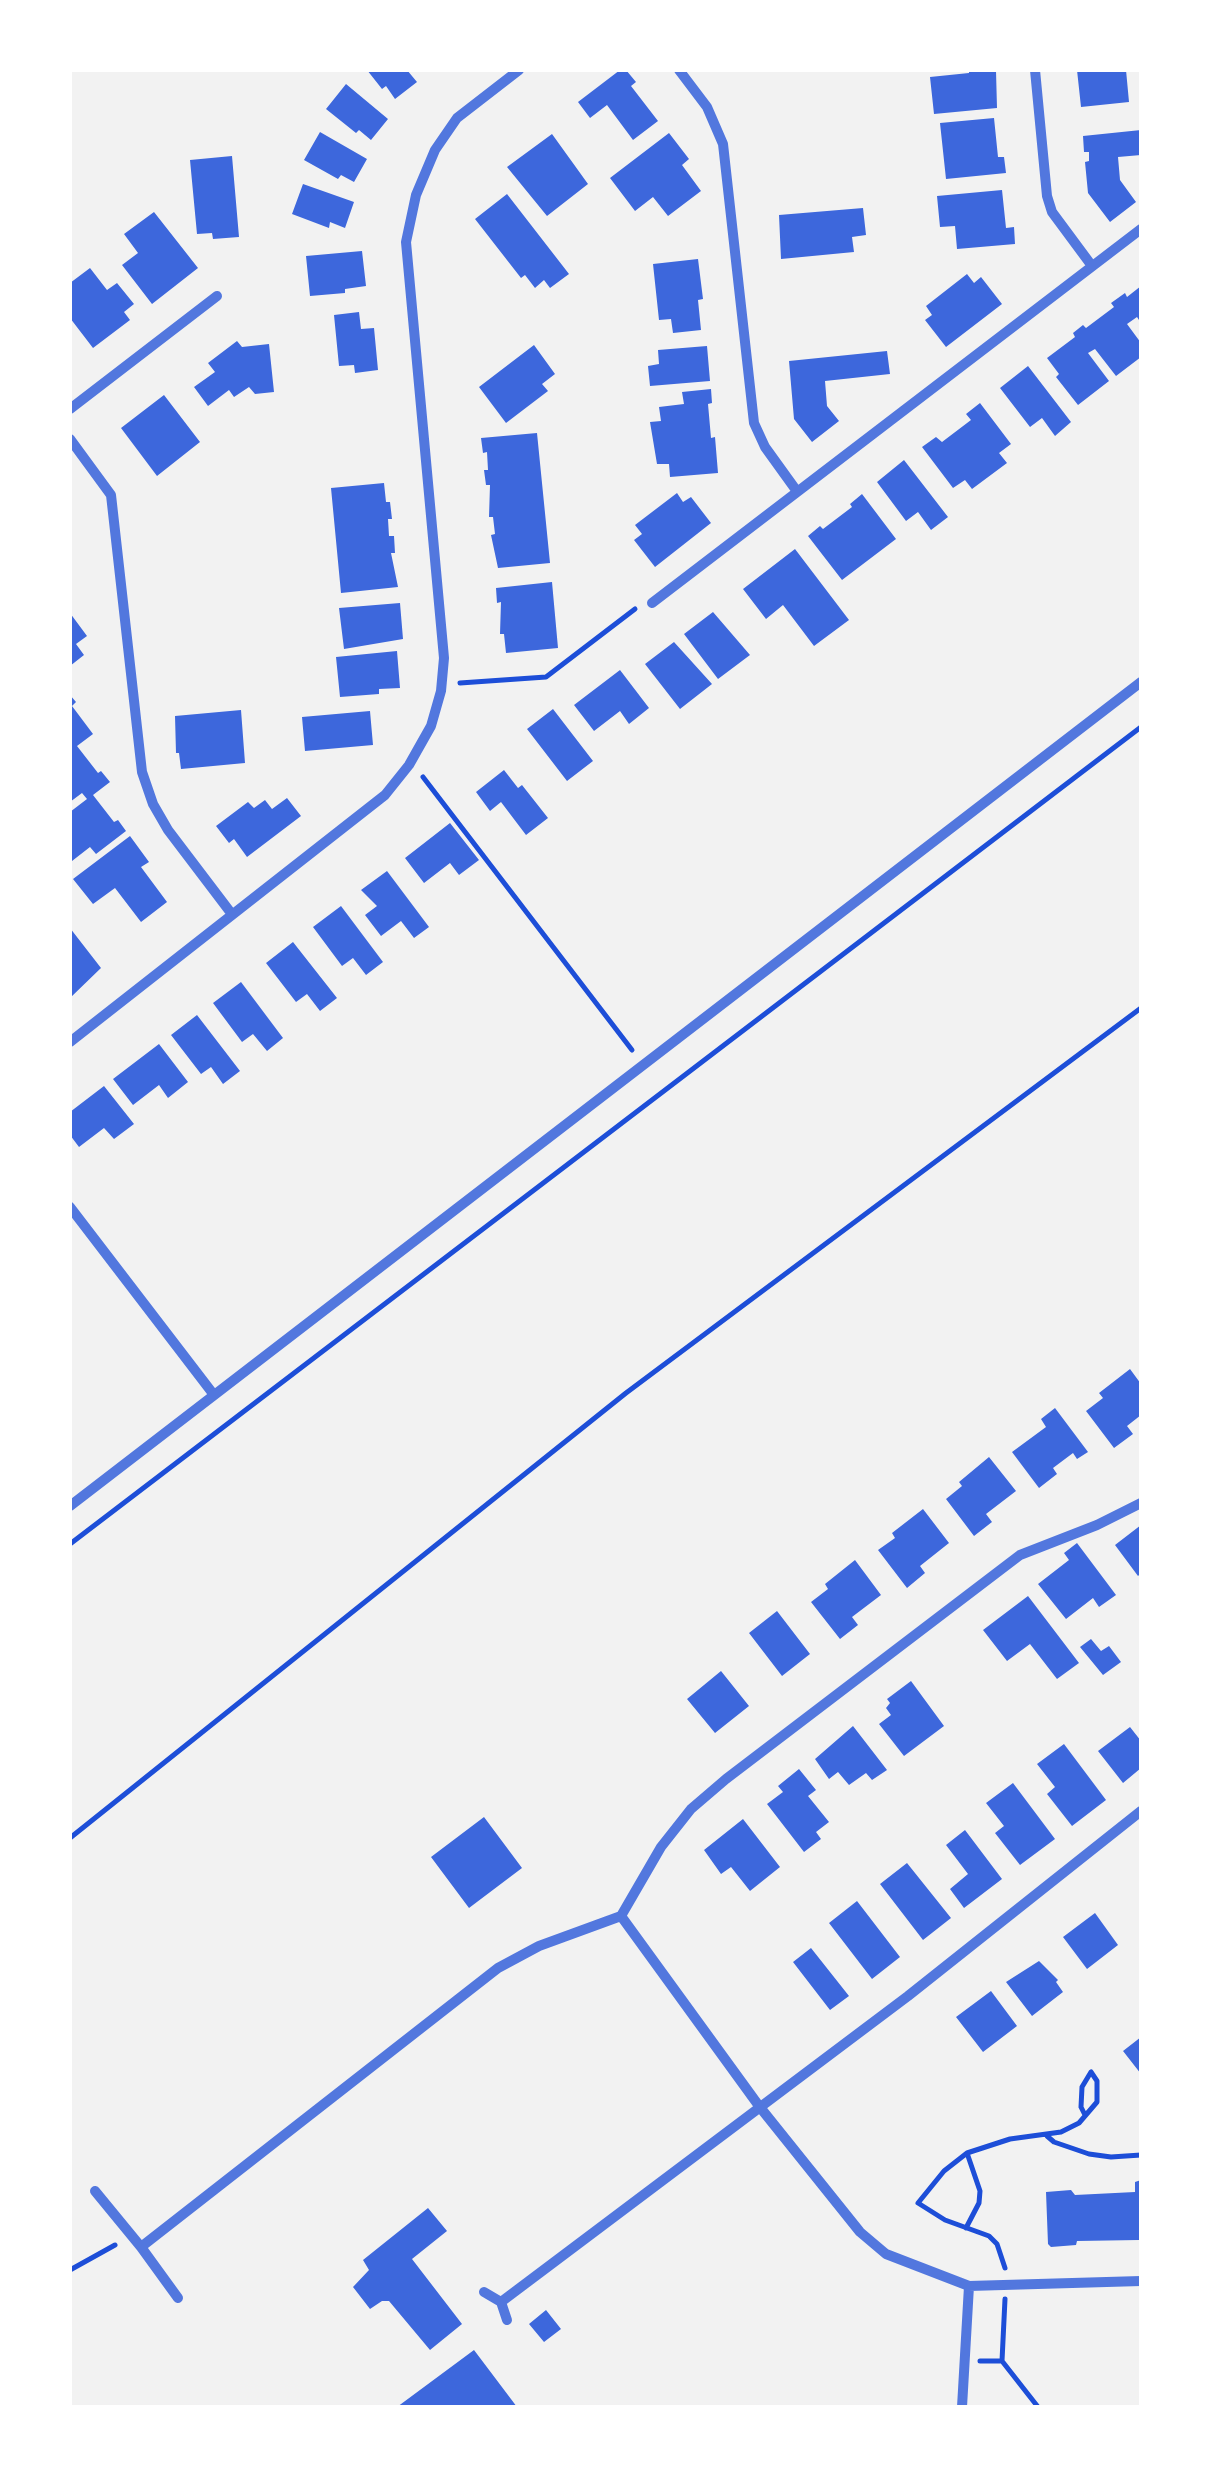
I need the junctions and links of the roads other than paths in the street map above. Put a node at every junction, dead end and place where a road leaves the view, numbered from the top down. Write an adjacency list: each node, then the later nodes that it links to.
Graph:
1 (519, 70): 12 (street)
2 (680, 70): 9 (street)
3 (1035, 70): 5 (street)
4 (1141, 229): 5 (street)
5 (1092, 266): 9 (street)
6 (217, 296): 7 (street)
7 (70, 410)
8 (70, 439): 12 (street)
9 (796, 490): 10 (street)
10 (652, 603)
11 (1141, 682): 15 (street)
12 (231, 914): 13 (street)
13 (70, 1042)
14 (70, 1207): 15 (street)
15 (214, 1395): 17 (street)
16 (1141, 1503): 19 (street)
17 (70, 1506)
18 (1141, 1811): 20 (street)
19 (621, 1916): 20 (street); 22 (street)
20 (759, 2106): 24 (street); 27 (street)
21 (95, 2192): 22 (street)
22 (140, 2247): 26 (street)
23 (1141, 2281): 24 (street)
24 (969, 2286): 29 (street)
25 (484, 2292): 27 (street)
26 (178, 2298)
27 (502, 2302): 28 (street)
28 (507, 2320)
29 (962, 2407)

